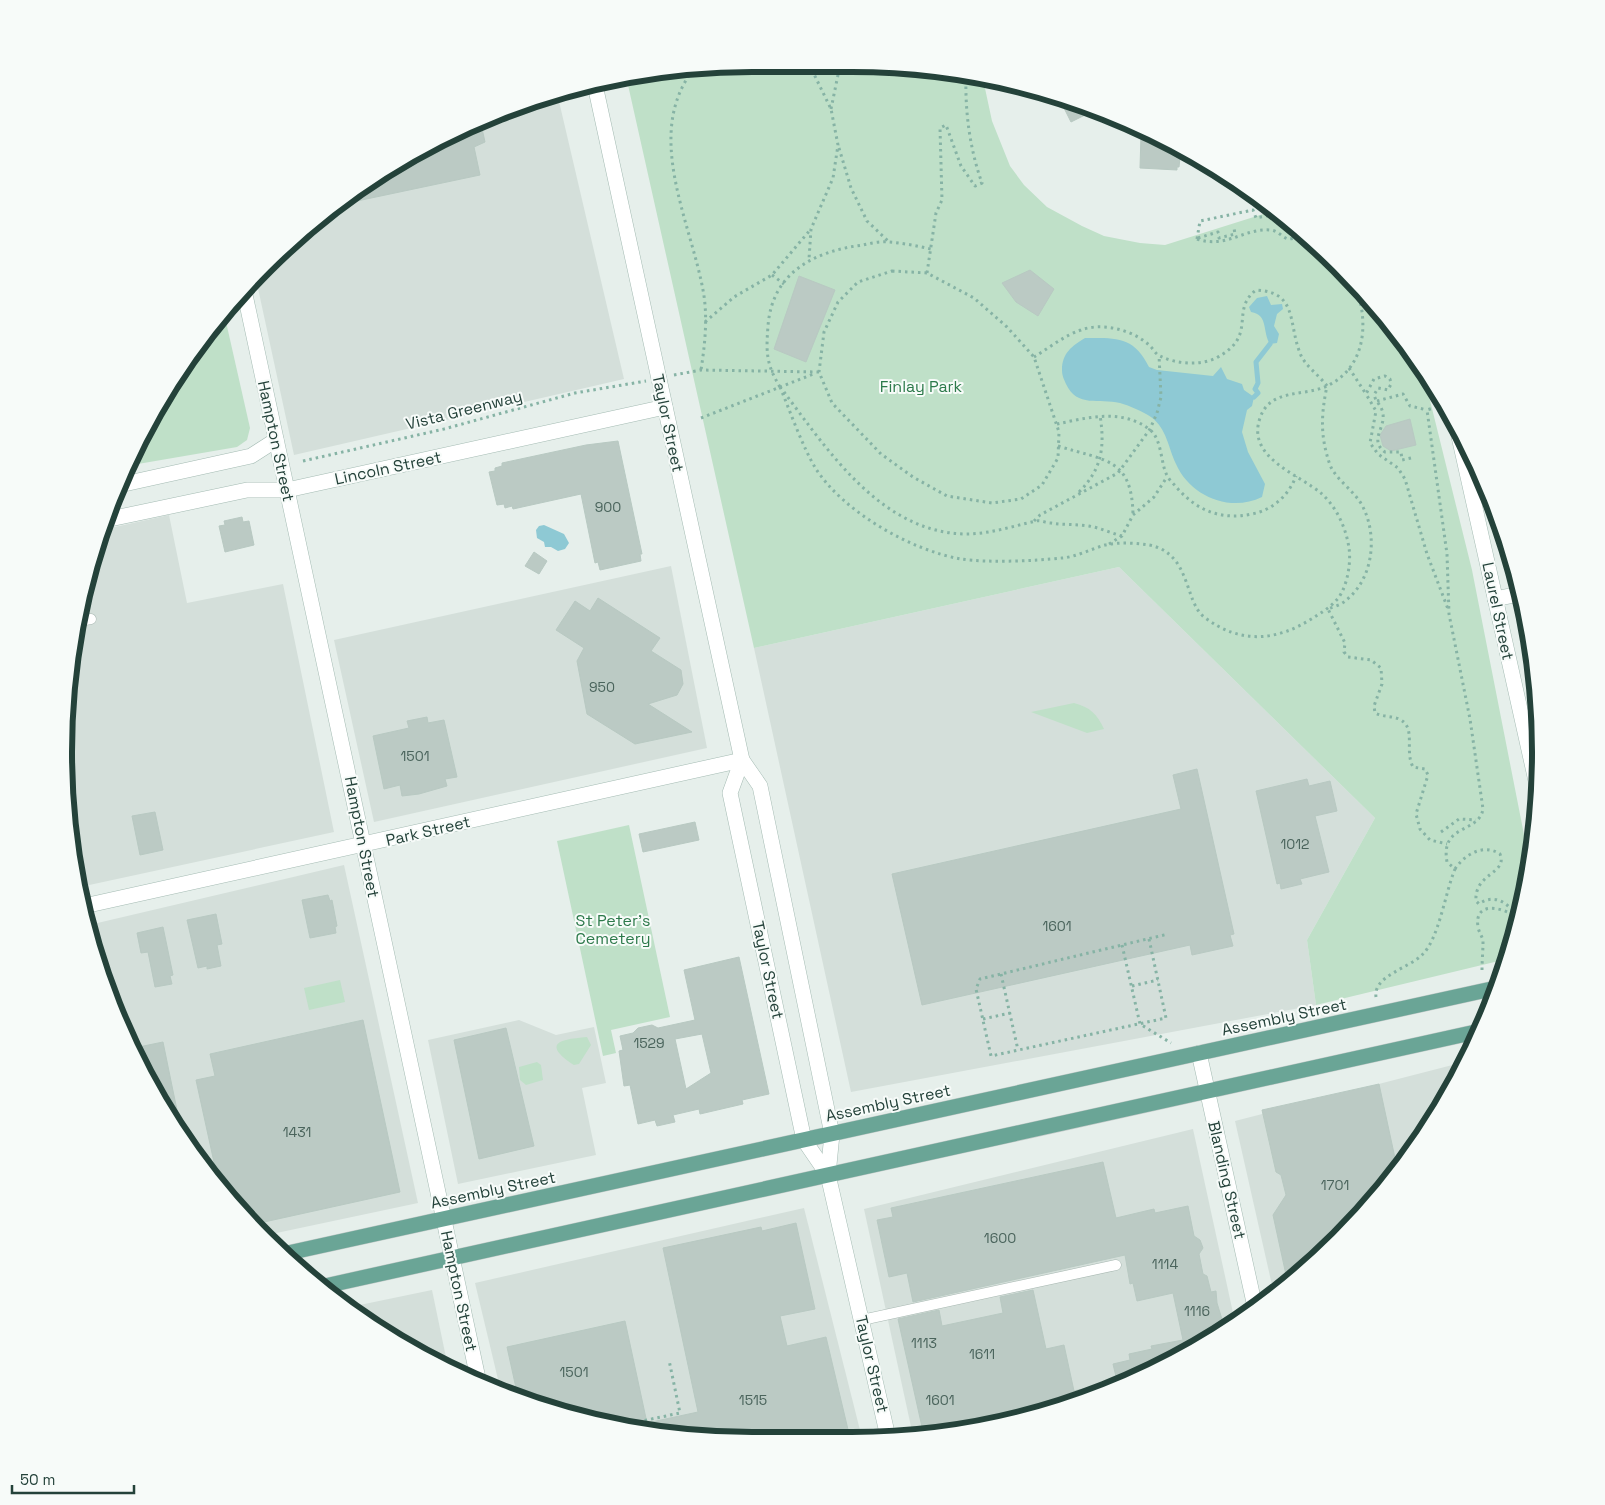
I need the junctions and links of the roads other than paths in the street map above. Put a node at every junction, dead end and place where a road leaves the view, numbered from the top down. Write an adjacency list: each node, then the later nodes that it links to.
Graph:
1 (596, 91): 3 (main road, Taylor Street)
2 (246, 299): 4 (main road, Hampton Street)
3 (665, 406): 7 (main road, Lincoln Street); 13 (main road, Taylor Street)
4 (276, 440): 6 (main road); 7 (main road, Hampton Street)
5 (1463, 454): 10 (main road, Laurel Street)
6 (128, 483)
7 (287, 490): 8 (main road, Lincoln Street); 15 (main road, Hampton Street)
8 (115, 518)
9 (1513, 595): 10 (main road)
10 (1495, 599): 14 (main road, Laurel Street)
11 (91, 619): 12 (lane)
12 (86, 620)
13 (742, 760): 15 (main road, Park Street); 21 (main road, Taylor Street); 22 (main road, Taylor Street)
14 (1532, 762)
15 (362, 846): 16 (main road, Park Street); 24 (main road, Hampton Street)
16 (91, 905)
17 (1489, 989): 19 (main road, Assembly Street)
18 (1472, 1033): 20 (main road)
19 (1199, 1053): 20 (main road, Blanding Street); 21 (main road, Assembly Street)
20 (1207, 1092): 23 (main road); 29 (main road, Blanding Street)
21 (832, 1134): 22 (main road, Assembly Street); 23 (main road, Taylor Street)
22 (804, 1140): 23 (main road, Taylor Street); 24 (main road, Assembly Street)
23 (828, 1175): 26 (main road); 30 (main road, Taylor Street)
24 (444, 1219): 25 (main road, Assembly Street); 26 (main road, Hampton Street)
25 (292, 1252)
26 (452, 1258): 28 (main road); 31 (main road, Hampton Street)
27 (1116, 1265): 30 (lane)
28 (330, 1285)
29 (1254, 1301)
30 (862, 1320): 32 (main road, Taylor Street)
31 (476, 1373)
32 (887, 1431)

